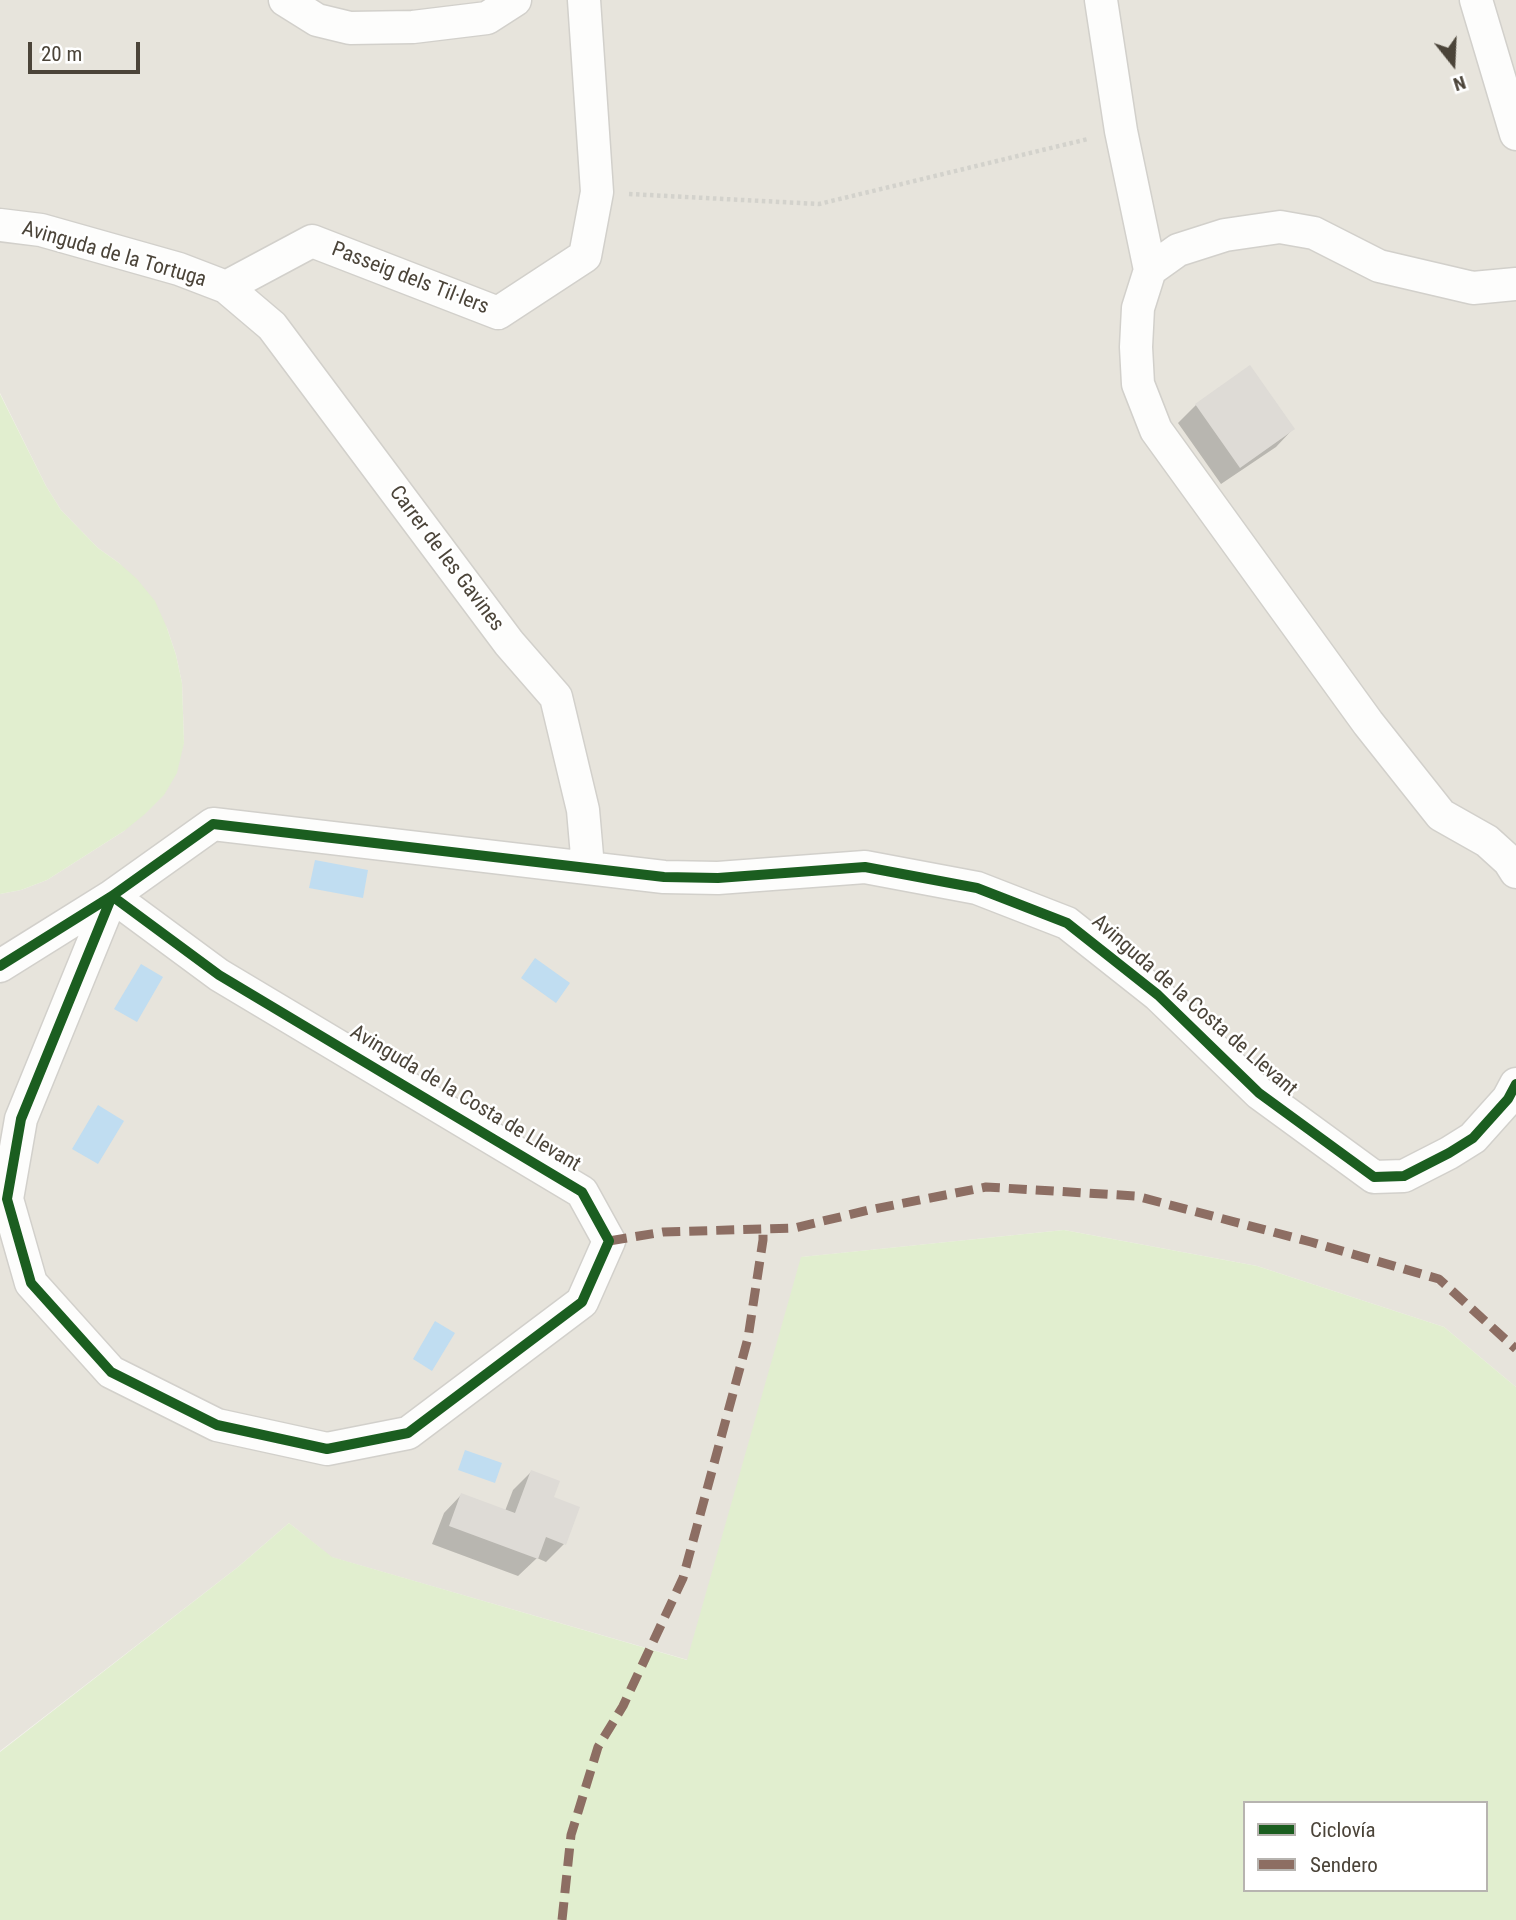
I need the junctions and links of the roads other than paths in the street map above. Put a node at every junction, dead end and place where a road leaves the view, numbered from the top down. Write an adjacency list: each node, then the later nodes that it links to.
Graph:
1 (285, 0): 2 (street)
2 (515, 0)
3 (584, 0): 10 (street, Passeig dels Til·lers)
4 (1101, 0): 8 (street)
5 (1476, 0): 6 (street)
6 (1516, 134)
7 (0, 225): 10 (street, Avinguda de la Tortuga)
8 (1150, 270): 9 (street); 12 (street)
9 (1516, 284)
10 (226, 287): 11 (street, Carrer de les Gavines)
11 (588, 867): 13 (street, Avinguda de la Costa de Llevant); 15 (street, Avinguda de la Costa de Llevant)
12 (1516, 872)
13 (112, 896): 13 (street, Avinguda de la Costa de Llevant); 14 (street)
14 (0, 966)
15 (1516, 1084)

